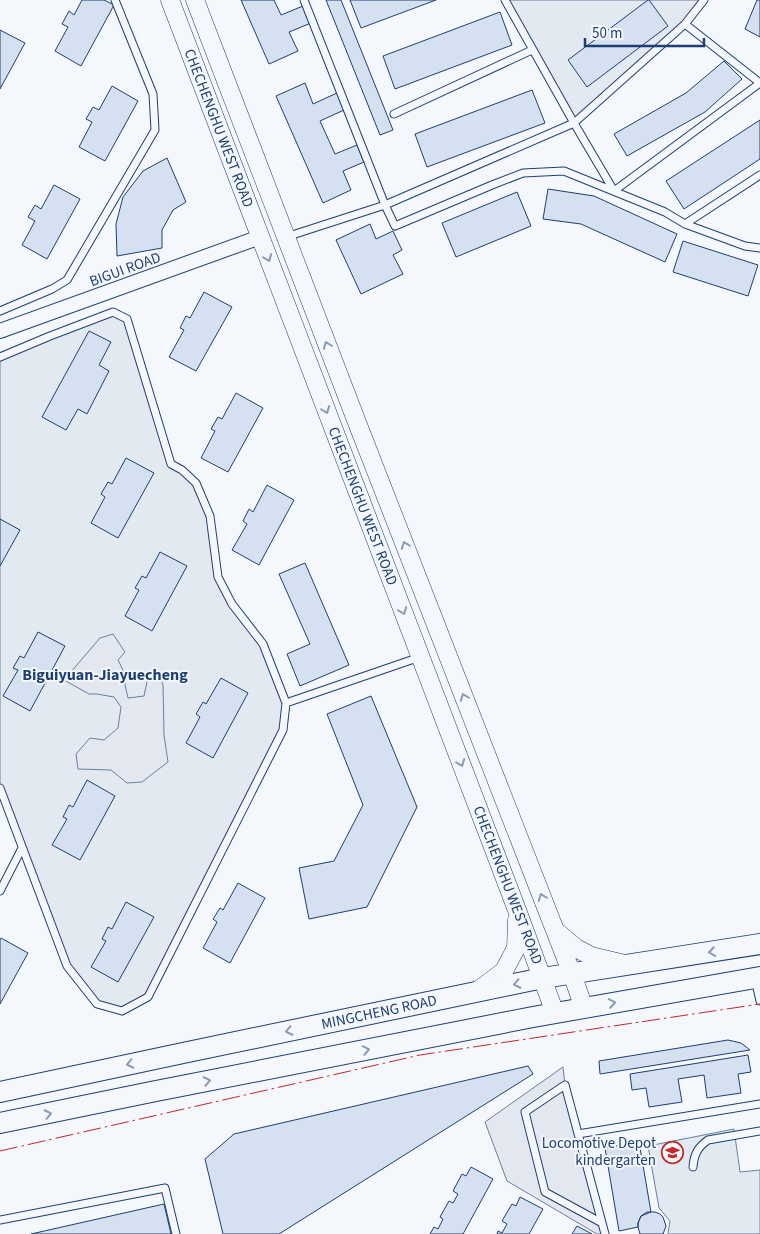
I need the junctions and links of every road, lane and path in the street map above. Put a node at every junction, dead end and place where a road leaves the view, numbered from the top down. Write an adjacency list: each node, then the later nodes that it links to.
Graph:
1 (115, 0): 19 (lane)
2 (170, 0): 16 (street, CHECHENGHU WEST ROAD)
3 (195, 0): 17 (street, CHECHENGHU WEST ROAD)
4 (304, 0): 14 (lane)
5 (505, 0): 8 (lane)
6 (704, 0): 7 (lane)
7 (685, 24): 9 (lane); 11 (lane)
8 (532, 50): 10 (lane); 11 (lane)
9 (760, 83): 13 (lane)
10 (394, 114)
11 (574, 123): 13 (lane); 14 (lane)
12 (760, 175): 15 (lane)
13 (614, 191): 14 (lane); 15 (lane)
14 (385, 205): 17 (lane)
15 (685, 224): 18 (lane)
16 (260, 236): 20 (street, BIGUI ROAD); 22 (street, CHECHENGHU WEST ROAD, one-way to 22)
17 (285, 238): 28 (street, CHECHENGHU WEST ROAD, one-way to 17)
18 (760, 248)
19 (0, 311)
20 (0, 331)
21 (0, 357): 23 (lane)
22 (420, 656): 23 (lane); 27 (street, CHECHENGHU WEST ROAD, one-way to 27)
23 (286, 703): 25 (lane)
24 (0, 788): 25 (lane)
25 (22, 848): 26 (lane)
26 (0, 891)
27 (517, 910): 32 (street, CHECHENGHU WEST ROAD); 34 (street)
28 (555, 930): 30 (street); 31 (street, CHECHENGHU WEST ROAD)
29 (760, 944): 30 (main road, MINGCHENG ROAD, one-way to 30)
30 (628, 965): 31 (main road, MINGCHENG ROAD)
31 (572, 974): 32 (main road, MINGCHENG ROAD); 36 (street, CHECHENGHU WEST ROAD)
32 (543, 978): 34 (main road, MINGCHENG ROAD, one-way to 34); 37 (street, CHECHENGHU WEST ROAD)
33 (757, 978): 35 (lane); 36 (main road, one-way to 33)
34 (474, 992): 38 (main road, MINGCHENG ROAD, one-way to 38)
35 (760, 1001)
36 (584, 1008): 37 (main road)
37 (556, 1013): 40 (main road, one-way to 37)
38 (0, 1092)
39 (760, 1104): 42 (lane)
40 (0, 1124)
41 (760, 1131): 43 (lane)
42 (578, 1134): 45 (lane); 45 (lane)
43 (693, 1167)
44 (0, 1220): 46 (lane)
45 (602, 1223): 47 (lane)
46 (176, 1234)
47 (605, 1234)

